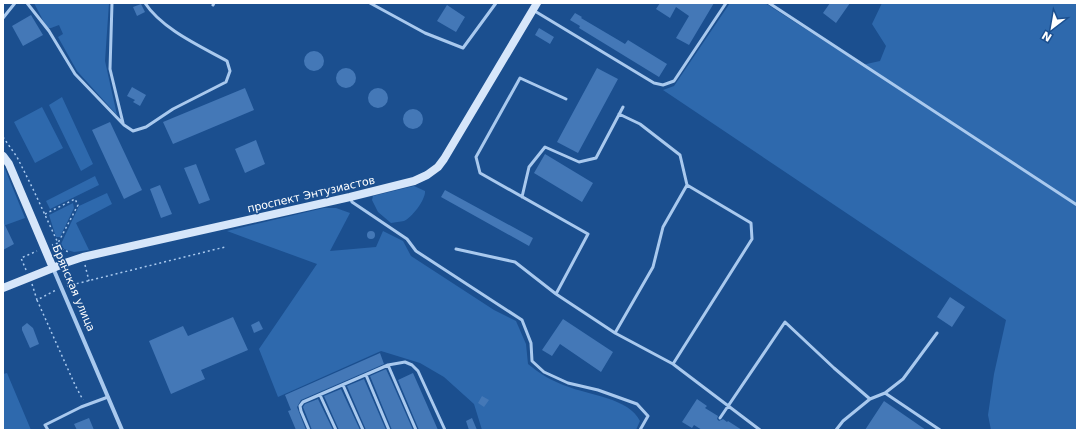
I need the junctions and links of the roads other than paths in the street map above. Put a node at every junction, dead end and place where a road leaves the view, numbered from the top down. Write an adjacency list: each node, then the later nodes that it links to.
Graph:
1 (15, 3): 10 (lane)
2 (27, 3): 14 (lane)
3 (112, 3): 14 (lane)
4 (146, 3): 14 (lane)
5 (370, 3): 6 (lane)
6 (496, 3)
7 (726, 3): 9 (lane)
8 (768, 3): 19 (lane)
9 (535, 6): 17 (street, проспект Энтузиастов)
10 (3, 18)
11 (566, 99): 18 (lane)
12 (623, 107): 13 (lane)
13 (619, 114): 16 (lane); 18 (lane)
14 (124, 125)
15 (3, 156): 21 (street, Брянская улица)
16 (687, 185): 24 (lane); 26 (lane)
17 (350, 197): 21 (street, проспект Энтузиастов); 44 (lane)
18 (522, 197): 23 (lane)
19 (1077, 205)
20 (456, 249): 23 (lane)
21 (53, 268): 22 (street, проспект Энтузиастов); 32 (street, Брянская улица)
22 (3, 288)
23 (556, 294): 24 (lane)
24 (615, 333): 26 (lane)
25 (936, 333): 30 (lane)
26 (672, 364): 34 (lane)
27 (388, 365): 28 (lane); 42 (lane); 43 (lane)
28 (366, 375): 29 (lane); 41 (lane)
29 (344, 384): 31 (lane); 40 (lane)
30 (886, 393): 33 (lane); 47 (lane)
31 (320, 395): 38 (lane); 39 (lane)
32 (108, 397): 36 (lane); 37 (street, Брянская улица)
33 (870, 399): 34 (lane); 46 (lane)
34 (729, 405): 35 (lane); 45 (lane)
35 (720, 418)
36 (48, 430)
37 (122, 430)
38 (309, 430)
39 (336, 430)
40 (363, 430)
41 (389, 430)
42 (416, 430)
43 (445, 430)
44 (640, 430)
45 (760, 430)
46 (836, 430)
47 (940, 430)

